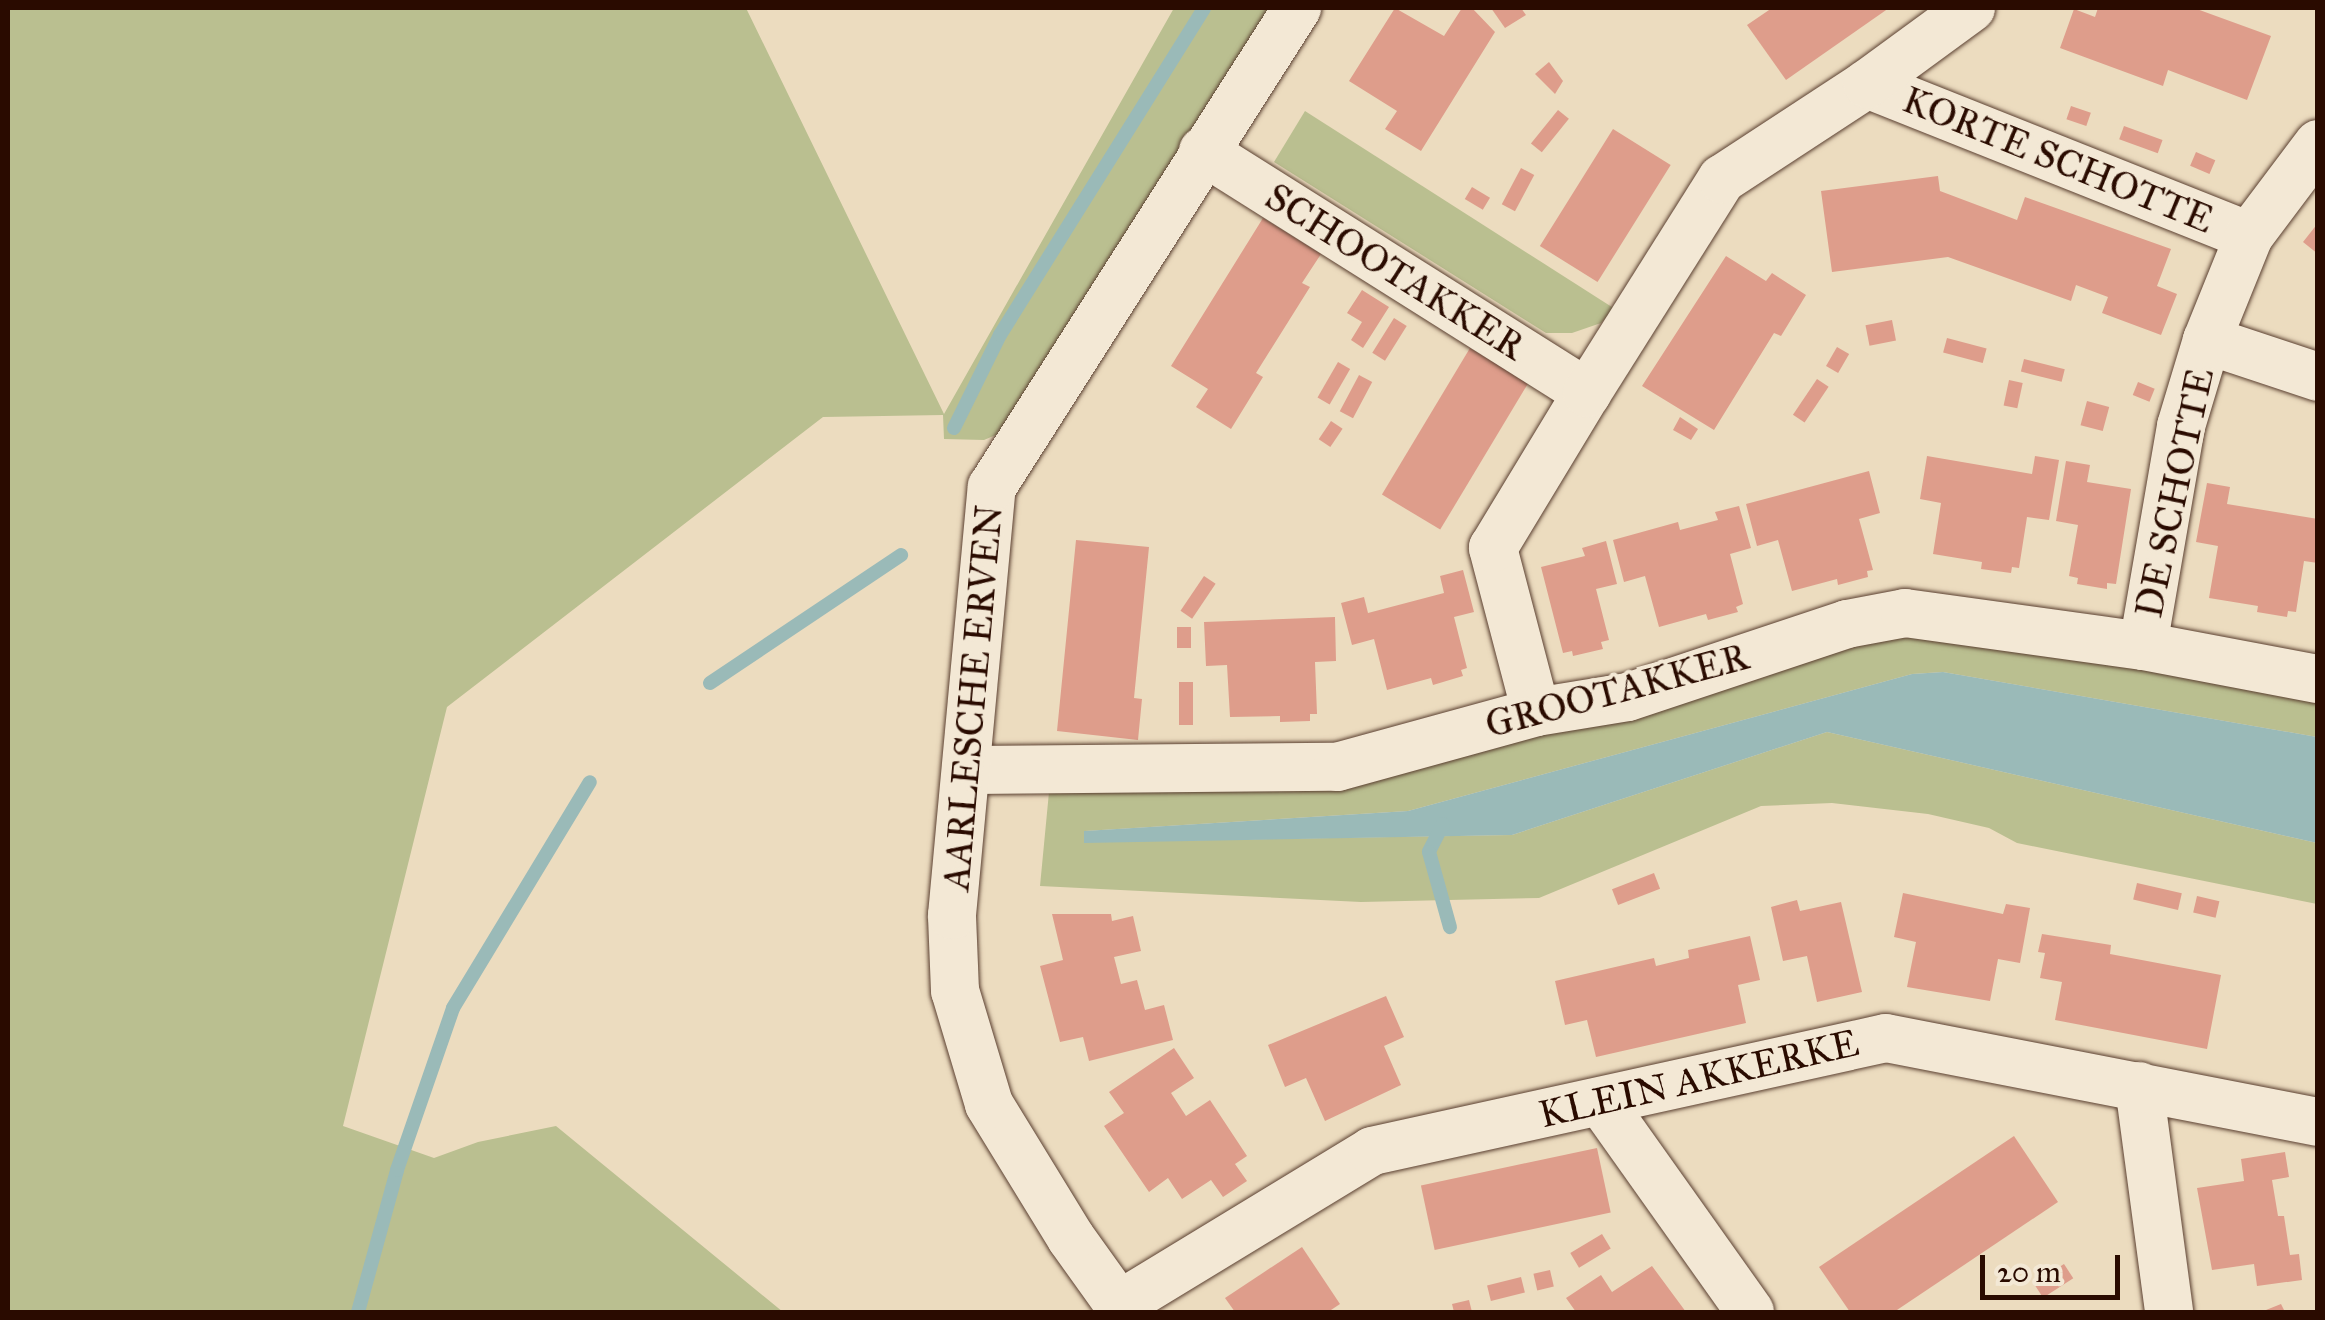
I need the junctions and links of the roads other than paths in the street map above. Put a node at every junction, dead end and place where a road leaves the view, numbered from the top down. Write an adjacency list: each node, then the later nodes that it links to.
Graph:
1 (1297, 8): 5 (street, AARLESCHE ERVEN)
2 (1971, 8): 3 (street)
3 (1868, 84): 6 (street, KORTE SCHOTTE); 9 (street)
4 (2318, 144): 6 (street, DE SCHOTTE)
5 (1203, 151): 9 (street, SCHOOTAKKER); 13 (street, AARLESCHE ERVEN)
6 (2249, 236): 7 (street, DE SCHOTTE)
7 (2207, 340): 8 (street, DE SCHOTTE); 10 (street, DE SCHOTTE)
8 (2318, 378)
9 (1587, 393): 12 (street)
10 (2143, 646): 11 (street, GROOTAKKER); 12 (street, GROOTAKKER)
11 (2318, 679)
12 (1536, 712): 13 (street, GROOTAKKER)
13 (970, 770): 17 (street, AARLESCHE ERVEN)
14 (2139, 1086): 15 (street, KLEIN AKKERKE); 16 (street, KLEIN AKKERKE); 19 (street)
15 (1600, 1102): 17 (street, KLEIN AKKERKE); 18 (street)
16 (2318, 1122)
17 (1121, 1308)
18 (1750, 1312)
19 (2168, 1312)

